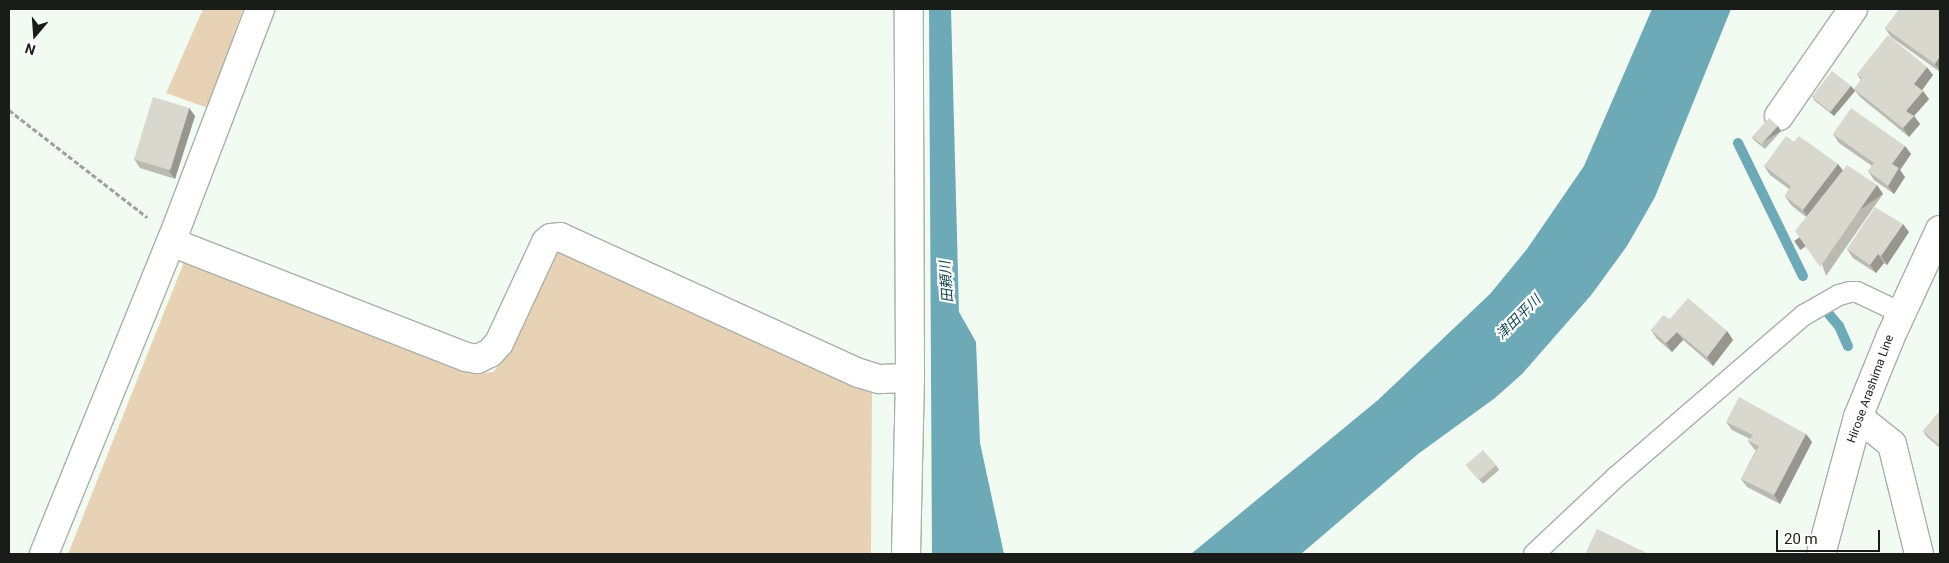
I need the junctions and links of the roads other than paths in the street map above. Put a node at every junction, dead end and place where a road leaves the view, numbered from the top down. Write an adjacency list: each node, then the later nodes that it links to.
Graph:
1 (260, 9): 6 (street)
2 (909, 9): 8 (street)
3 (1852, 9): 4 (street)
4 (1779, 116)
5 (1940, 230): 7 (street, Hirose Arashima Line)
6 (172, 240): 8 (street); 10 (street)
7 (1901, 313): 9 (street, Hirose Arashima Line); 12 (lane)
8 (910, 378): 11 (street)
9 (1858, 417): 13 (street, Hirose Arashima Line); 14 (street)
10 (44, 554)
11 (906, 554)
12 (1534, 554)
13 (1821, 554)
14 (1919, 554)

